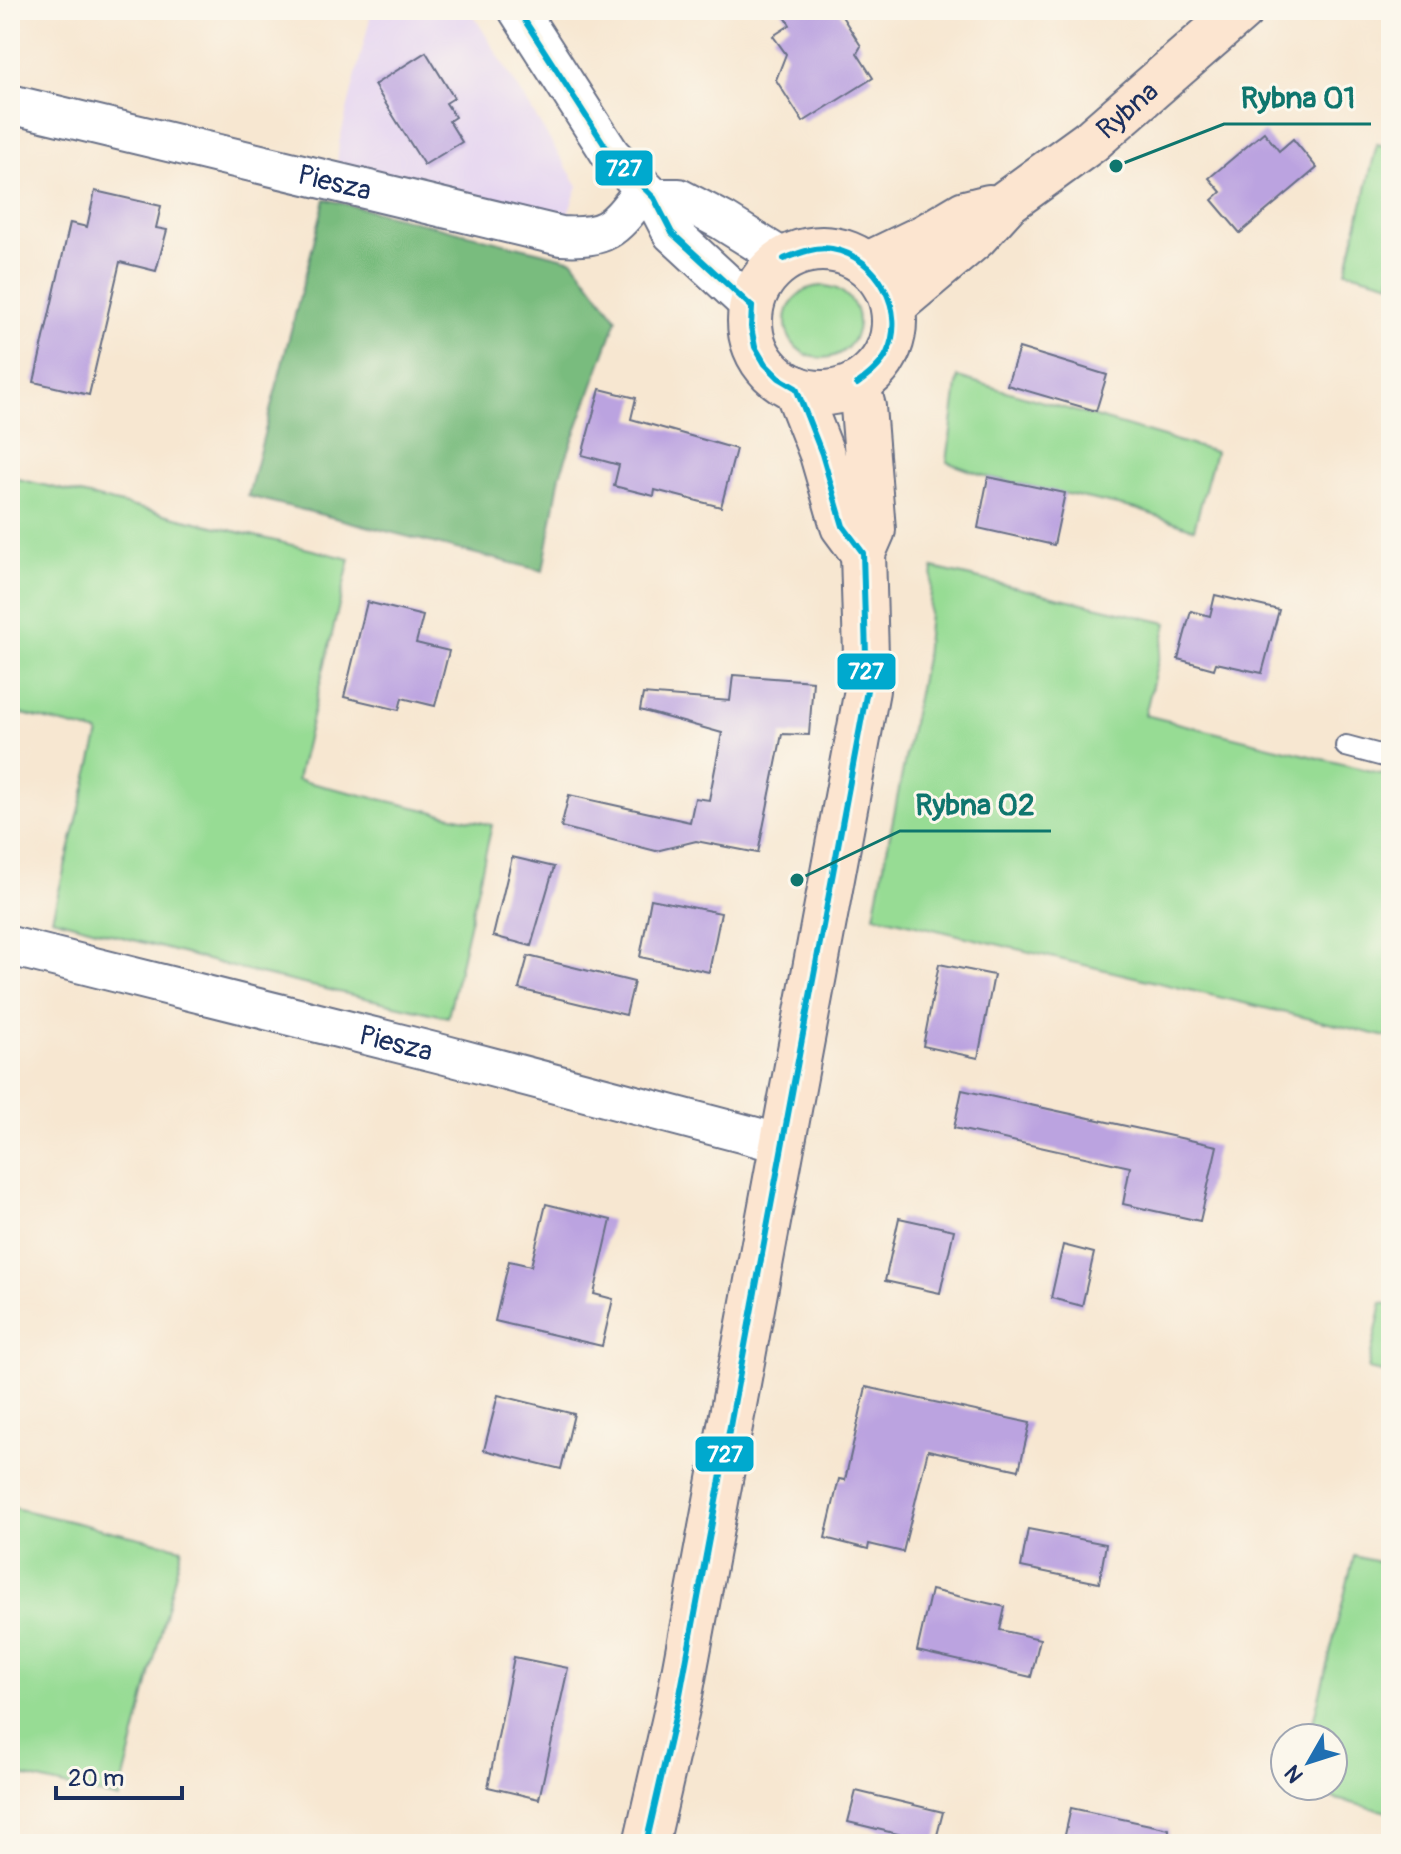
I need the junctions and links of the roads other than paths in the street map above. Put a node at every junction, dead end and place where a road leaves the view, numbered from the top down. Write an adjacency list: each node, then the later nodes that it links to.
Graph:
1 (518, 10): 4 (street)
2 (1241, 10): 5 (street, Rybna)
3 (10, 104): 4 (street, Piesza)
4 (649, 194): 6 (street); 9 (street)
5 (1007, 202): 7 (street, Rybna); 8 (street, Rybna)
6 (784, 259): 7 (street); 9 (street)
7 (868, 264): 8 (street)
8 (893, 306): 10 (street)
9 (752, 307): 11 (street)
10 (857, 384): 11 (street); 12 (street)
11 (796, 388): 12 (street)
12 (863, 553): 16 (street)
13 (1346, 746): 14 (lane)
14 (1391, 758)
15 (10, 946): 16 (street, Piesza)
16 (783, 1144): 17 (street)
17 (646, 1844)

